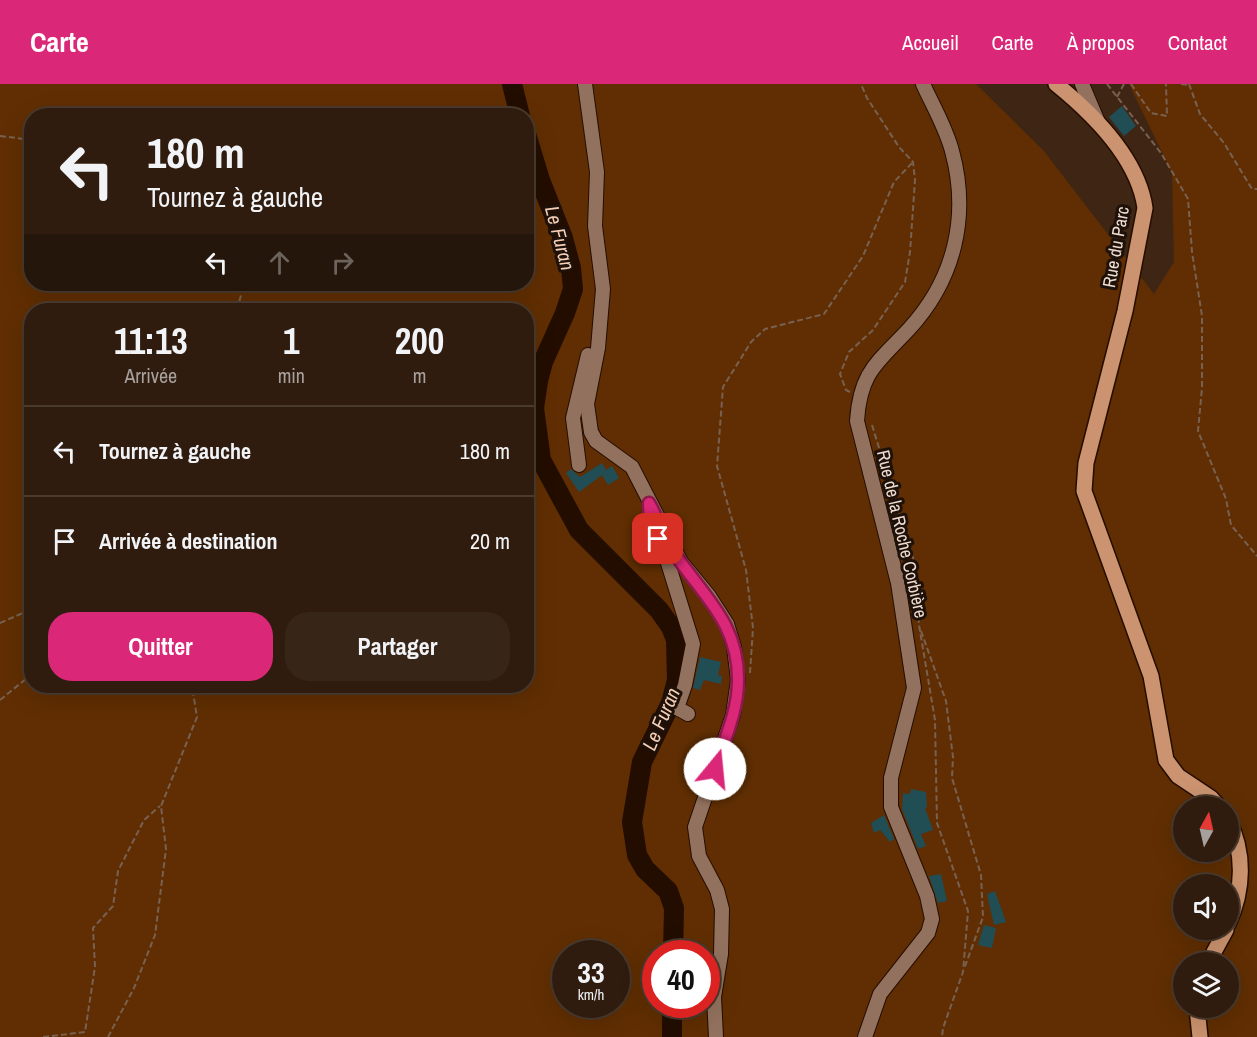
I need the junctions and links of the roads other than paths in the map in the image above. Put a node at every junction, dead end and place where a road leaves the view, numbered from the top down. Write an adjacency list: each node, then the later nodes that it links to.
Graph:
1 (585, 84): 6 (street)
2 (923, 84): 19 (street, Rue de la Roche Corbière)
3 (1056, 84): 5 (main road, Rue du Parc)
4 (1082, 84): 5 (street)
5 (1099, 127): 10 (main road, Rue du Parc)
6 (601, 318): 7 (street); 8 (street)
7 (579, 465)
8 (649, 503): 9 (street); 13 (street)
9 (688, 714)
10 (1207, 796)
11 (1239, 844): 12 (main road)
12 (1239, 888)
13 (720, 961)
14 (709, 1018): 17 (street)
15 (715, 1018): 18 (street)
16 (1198, 1018): 20 (main road)
17 (709, 1037)
18 (716, 1037)
19 (865, 1037)
20 (1200, 1037)

